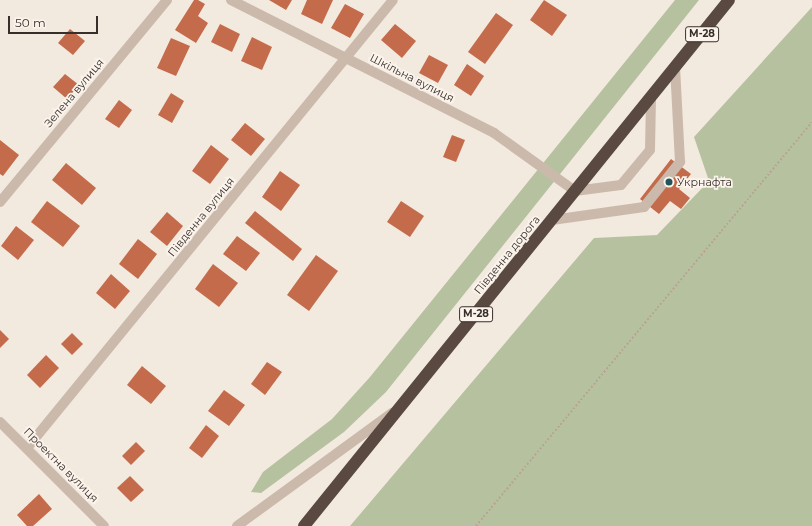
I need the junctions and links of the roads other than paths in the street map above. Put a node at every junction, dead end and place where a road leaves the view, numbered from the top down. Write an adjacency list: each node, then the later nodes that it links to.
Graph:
1 (167, 0): 9 (street, Зелена вулиця)
2 (231, 0): 5 (street, Шкільна вулиця)
3 (393, 0): 5 (street, Південна вулиця)
4 (729, 0): 6 (highway, Південна дорога / М-28)
5 (346, 58): 8 (street, Шкільна вулиця); 13 (street, Південна вулиця)
6 (675, 68): 7 (highway, Південна дорога / М-28); 10 (street)
7 (651, 98): 8 (highway, Південна дорога / М-28); 8 (street)
8 (575, 191): 10 (highway, Південна дорога / М-28)
9 (0, 202)
10 (552, 220): 11 (highway, Південна дорога / М-28)
11 (400, 407): 15 (street); 16 (highway, Південна дорога / М-28)
12 (0, 422): 13 (street, Проектна вулиця)
13 (27, 448): 14 (street, Проектна вулиця)
14 (104, 526)
15 (238, 526)
16 (304, 526)

